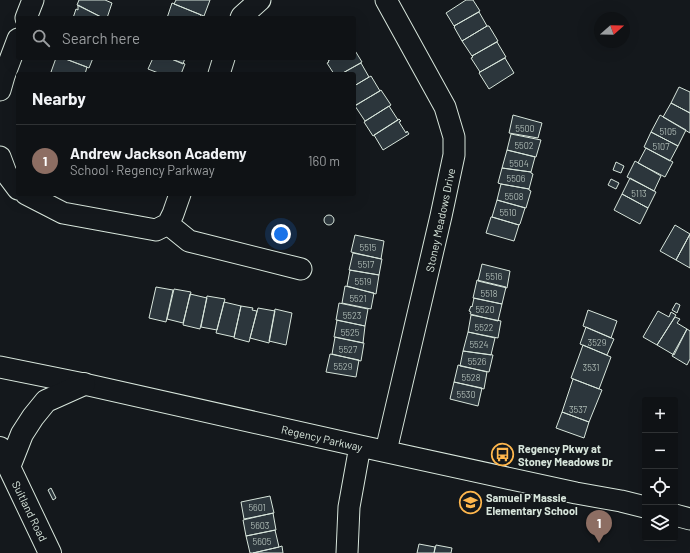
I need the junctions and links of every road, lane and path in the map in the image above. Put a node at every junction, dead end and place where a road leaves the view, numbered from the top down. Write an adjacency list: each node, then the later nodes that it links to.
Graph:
1 (33, 0): 4 (street)
2 (260, 0): 5 (street)
3 (386, 0): 19 (street, Stoney Meadows Drive)
4 (27, 16)
5 (242, 16)
6 (16, 44): 9 (street)
7 (223, 60): 8 (street)
8 (220, 72)
9 (0, 90)
10 (0, 157): 11 (street)
11 (16, 186)
12 (30, 196): 14 (street)
13 (179, 196): 14 (street)
14 (168, 224): 15 (street)
15 (301, 269)
16 (0, 367): 17 (street, Regency Parkway)
17 (84, 384): 18 (street, Regency Parkway); 20 (main road)
18 (360, 446): 19 (street, Regency Parkway); 25 (street)
19 (386, 451): 21 (street, Regency Parkway)
20 (5, 458): 24 (main road, Suitland Road)
21 (642, 506)
22 (678, 516): 23 (street)
23 (690, 519)
24 (50, 553)
25 (347, 553)

